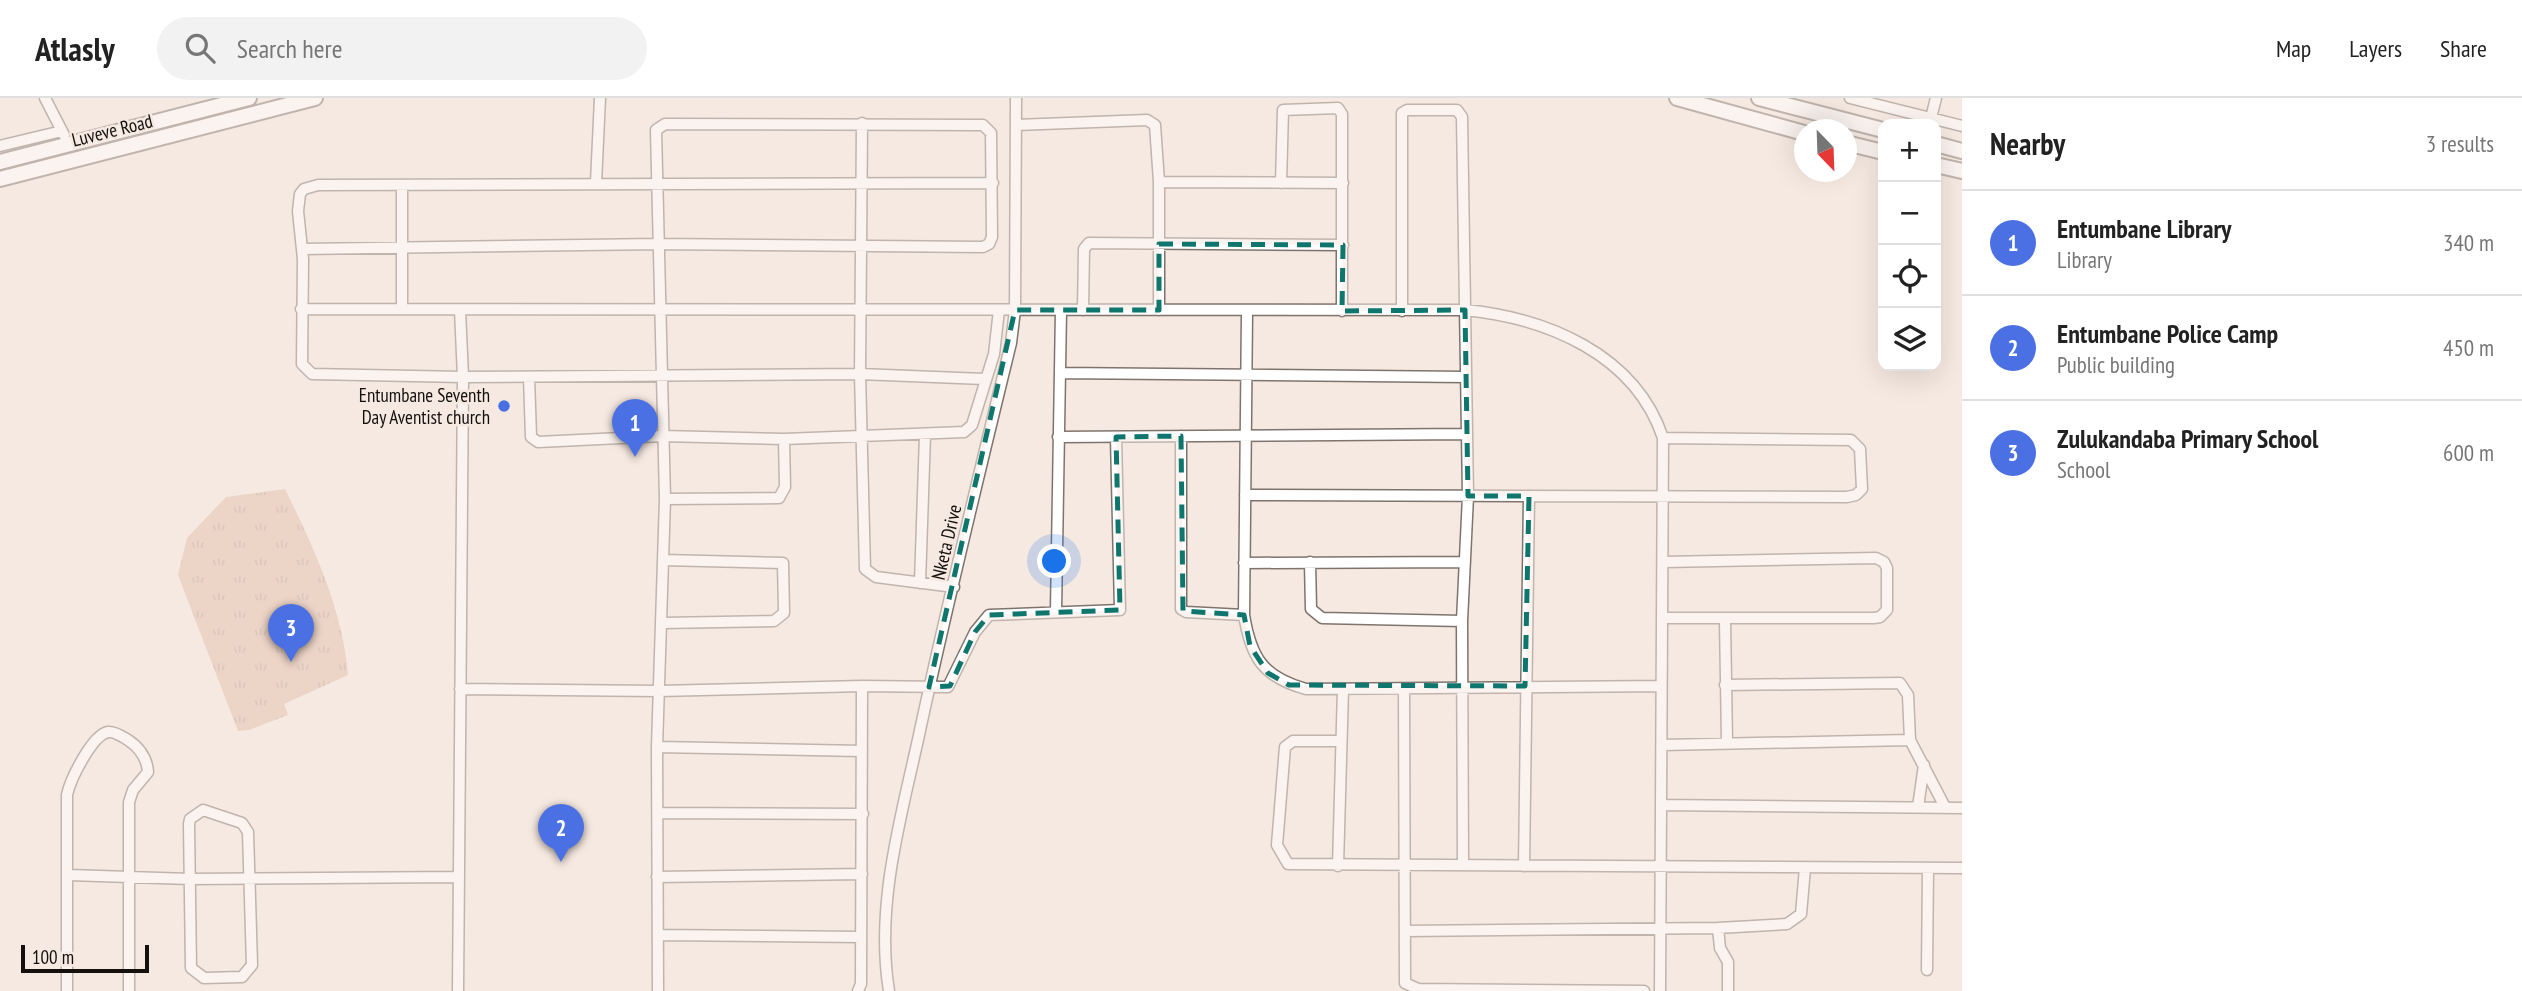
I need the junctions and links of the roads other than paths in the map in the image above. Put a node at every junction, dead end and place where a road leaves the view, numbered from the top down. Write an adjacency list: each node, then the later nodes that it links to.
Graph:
1 (45, 98): 16 (street)
2 (249, 98): 16 (street, Luveve Road)
3 (315, 98): 25 (street, Luveve Road)
4 (600, 98): 27 (street)
5 (1016, 98): 12 (street, Nketa Drive)
6 (1677, 98): 15 (street)
7 (1759, 98): 14 (street)
8 (1850, 98): 10 (street)
9 (1936, 98): 10 (street)
10 (1931, 118): 13 (street)
11 (862, 123): 28 (street); 29 (street); 33 (street)
12 (1016, 125): 26 (street); 46 (street, Nketa Drive)
13 (1962, 126)
14 (1878, 129)
15 (1794, 130)
16 (65, 138): 18 (street); 22 (street, Luveve Road)
17 (1941, 145): 20 (street)
18 (0, 146)
19 (1857, 146): 21 (street)
20 (1962, 150)
21 (1878, 151)
22 (0, 162)
23 (1941, 166): 24 (street)
24 (1962, 171)
25 (0, 179)
26 (1159, 182): 30 (street); 35 (street)
27 (596, 183): 28 (street); 32 (street)
28 (657, 183): 33 (street); 34 (street)
29 (993, 183): 33 (street); 38 (street)
30 (1281, 183): 31 (street); 31 (street)
31 (1343, 183): 36 (street)
32 (402, 184): 37 (street); 39 (street)
33 (863, 184): 38 (street)
34 (658, 244): 37 (street); 38 (street); 43 (street)
35 (1159, 244): 36 (street); 48 (street); 49 (street)
36 (1343, 245): 51 (street)
37 (401, 246): 39 (street); 41 (street)
38 (863, 246): 44 (street)
39 (302, 249): 40 (street)
40 (301, 309): 41 (street); 58 (street)
41 (402, 309): 42 (street)
42 (460, 310): 43 (street); 58 (street)
43 (658, 310): 44 (street); 55 (street)
44 (863, 310): 45 (street); 56 (street)
45 (999, 310): 46 (street); 61 (street)
46 (1015, 310): 47 (street); 83 (street, Nketa Drive)
47 (1061, 310): 48 (street); 54 (street)
48 (1083, 310): 49 (street)
49 (1158, 310): 53 (street)
50 (1465, 310): 52 (street); 52 (street); 60 (street); 71 (street)
51 (1342, 311): 52 (street); 53 (street)
52 (1402, 311)
53 (1247, 312): 57 (street)
54 (1061, 373): 57 (street); 69 (street)
55 (660, 374): 56 (street); 59 (street); 65 (street)
56 (860, 374): 61 (street); 66 (street)
57 (1245, 375): 60 (street); 64 (street)
58 (463, 377): 59 (street); 96 (street)
59 (529, 377): 65 (street)
60 (1466, 377): 62 (street)
61 (984, 379): 63 (street)
62 (1467, 434): 64 (street); 73 (street)
63 (925, 435): 66 (street); 82 (street)
64 (1245, 435): 67 (street); 72 (street)
65 (662, 436): 70 (street); 76 (street)
66 (861, 436): 70 (street); 82 (street)
67 (1181, 436): 68 (street); 85 (street)
68 (1116, 437): 69 (street); 84 (street)
69 (1058, 438): 84 (street)
70 (784, 439): 76 (street)
71 (1663, 439): 75 (street); 75 (street)
72 (1245, 495): 73 (street); 81 (street)
73 (1468, 496): 74 (street); 79 (street)
74 (1529, 496): 75 (street); 93 (street)
75 (1665, 497): 80 (street)
76 (665, 499): 77 (street)
77 (663, 560): 89 (street); 89 (street)
78 (1310, 562): 79 (street); 81 (street); 88 (street)
79 (1465, 562): 88 (street)
80 (1664, 562): 86 (street); 87 (street)
81 (1244, 563): 85 (street)
82 (920, 583): 83 (street)
83 (954, 587): 95 (street, Nketa Drive)
84 (1056, 611): 95 (street)
85 (1244, 615): 98 (street)
86 (1661, 618): 87 (street); 94 (street)
87 (1725, 620): 90 (street)
88 (1462, 621): 92 (street)
89 (662, 623): 99 (street)
90 (1726, 685): 100 (street); 102 (street)
91 (862, 686): 95 (street); 99 (street); 105 (street)
92 (1464, 686): 93 (street); 97 (street); 113 (street)
93 (1525, 686): 94 (street); 116 (street)
94 (1660, 686): 103 (street)
95 (929, 687): 139 (street, Nketa Drive)
96 (460, 689): 99 (street); 124 (street)
97 (1404, 689): 98 (street); 115 (street)
98 (1343, 690): 101 (street)
99 (659, 691): 104 (street)
100 (1910, 740): 102 (street); 106 (street)
101 (1340, 741): 114 (street); 114 (street)
102 (1727, 742): 103 (street)
103 (1662, 745): 107 (street)
104 (657, 747): 105 (street); 111 (street)
105 (862, 751): 112 (street)
106 (1924, 764): 108 (street); 109 (street)
107 (1661, 805): 108 (street); 117 (street)
108 (1918, 807): 109 (street)
109 (1945, 807): 110 (street)
110 (1962, 808)
111 (658, 813): 112 (street); 125 (street)
112 (863, 814): 121 (street)
113 (1463, 864): 115 (street); 116 (street)
114 (1338, 866): 115 (street)
115 (1402, 866): 130 (street)
116 (1524, 866): 117 (street)
117 (1660, 867): 118 (street); 128 (street)
118 (1805, 868): 119 (street); 129 (street)
119 (1928, 868): 120 (street); 133 (street)
120 (1962, 868)
121 (863, 874): 125 (street); 132 (street)
122 (68, 875): 123 (street); 123 (street); 134 (street)
123 (131, 876): 127 (street); 135 (street)
124 (457, 877): 126 (street); 136 (street)
125 (657, 877): 131 (street)
126 (251, 878): 127 (street); 127 (street); 127 (street)
127 (190, 879)
128 (1660, 926): 129 (street); 130 (street); 141 (street)
129 (1718, 928): 142 (street)
130 (1405, 930): 140 (street)
131 (659, 935): 132 (street); 137 (street)
132 (861, 937): 138 (street)
133 (1927, 970)
134 (67, 991)
135 (129, 991)
136 (458, 991)
137 (658, 991)
138 (858, 991)
139 (889, 991)
140 (1644, 991)
141 (1660, 991)
142 (1728, 991)

